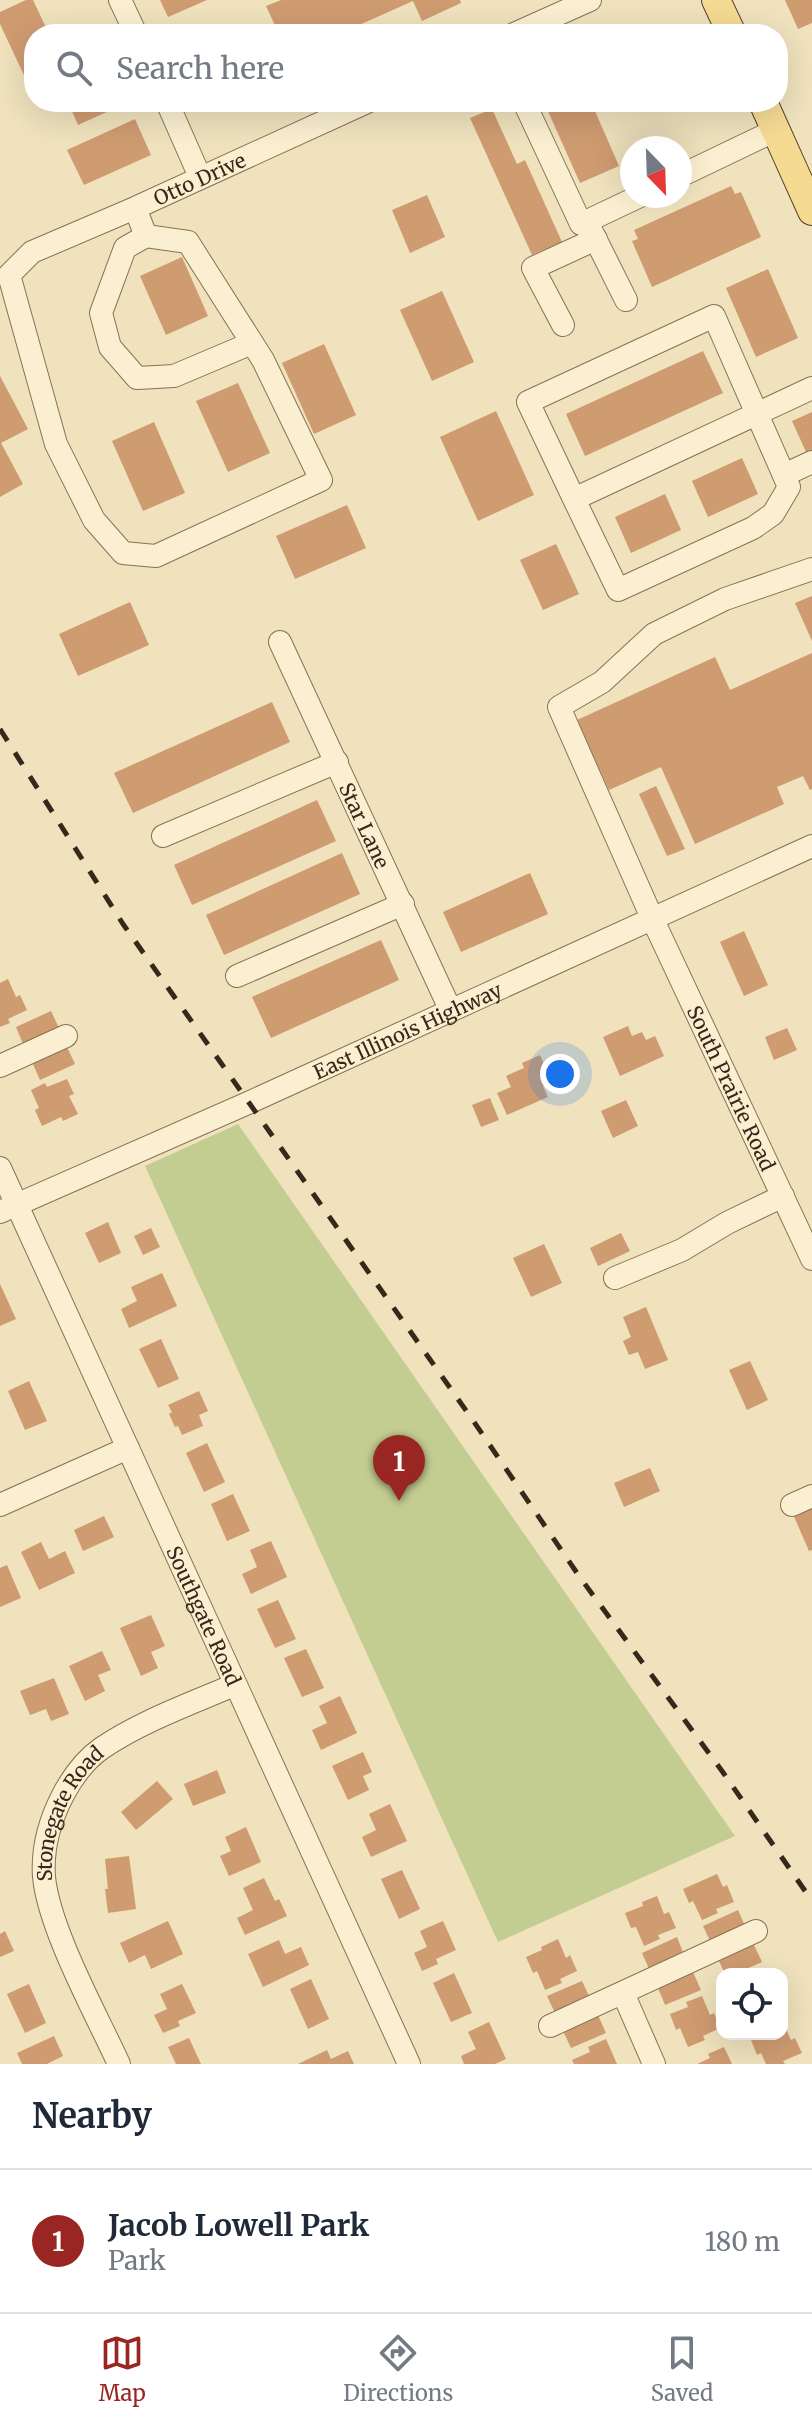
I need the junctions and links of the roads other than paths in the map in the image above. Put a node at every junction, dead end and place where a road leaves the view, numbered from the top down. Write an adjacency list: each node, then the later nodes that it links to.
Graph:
1 (120, 0): 4 (street)
2 (590, 0): 5 (street)
3 (716, 0): 6 (main road)
4 (131, 24)
5 (536, 24)
6 (727, 24)
7 (171, 112): 13 (street)
8 (345, 112): 13 (street, Otto Drive)
9 (529, 112): 17 (street)
10 (768, 112): 11 (main road)
11 (776, 130): 12 (street); 14 (main road)
12 (692, 170)
13 (200, 177): 15 (street, Otto Drive)
14 (809, 195)
15 (135, 208): 18 (street); 21 (street, Otto Drive)
16 (623, 208): 17 (street)
17 (591, 230): 19 (street); 20 (street)
18 (146, 236): 21 (street); 21 (street)
19 (626, 300)
20 (563, 325)
21 (252, 343)
22 (812, 388): 23 (street)
23 (758, 412): 25 (street); 26 (street); 26 (street)
24 (812, 462): 25 (street)
25 (784, 475): 26 (street)
26 (574, 499)
27 (812, 569): 33 (street, South Prairie Road)
28 (280, 642): 29 (street, Star Lane)
29 (337, 762): 30 (street); 32 (street, Star Lane)
30 (163, 836)
31 (812, 846): 33 (street, East Illinois Highway)
32 (403, 904): 34 (street); 35 (street, Star Lane)
33 (652, 918): 35 (street, East Illinois Highway); 39 (street, South Prairie Road)
34 (237, 976)
35 (450, 1009): 40 (street, East Illinois Highway)
36 (66, 1036): 37 (street)
37 (0, 1066)
38 (0, 1168): 40 (street, Southgate Road)
39 (783, 1196): 41 (street, South Prairie Road); 42 (street)
40 (8, 1208): 43 (street, Southgate Road)
41 (812, 1259)
42 (615, 1278)
43 (128, 1448): 44 (street); 45 (street, Southgate Road)
44 (0, 1505)
45 (234, 1685): 49 (street, Stonegate Road); 50 (street, Southgate Road)
46 (756, 1931): 47 (street)
47 (623, 1993): 48 (street); 51 (street)
48 (550, 2026)
49 (119, 2064)
50 (409, 2064)
51 (654, 2064)

